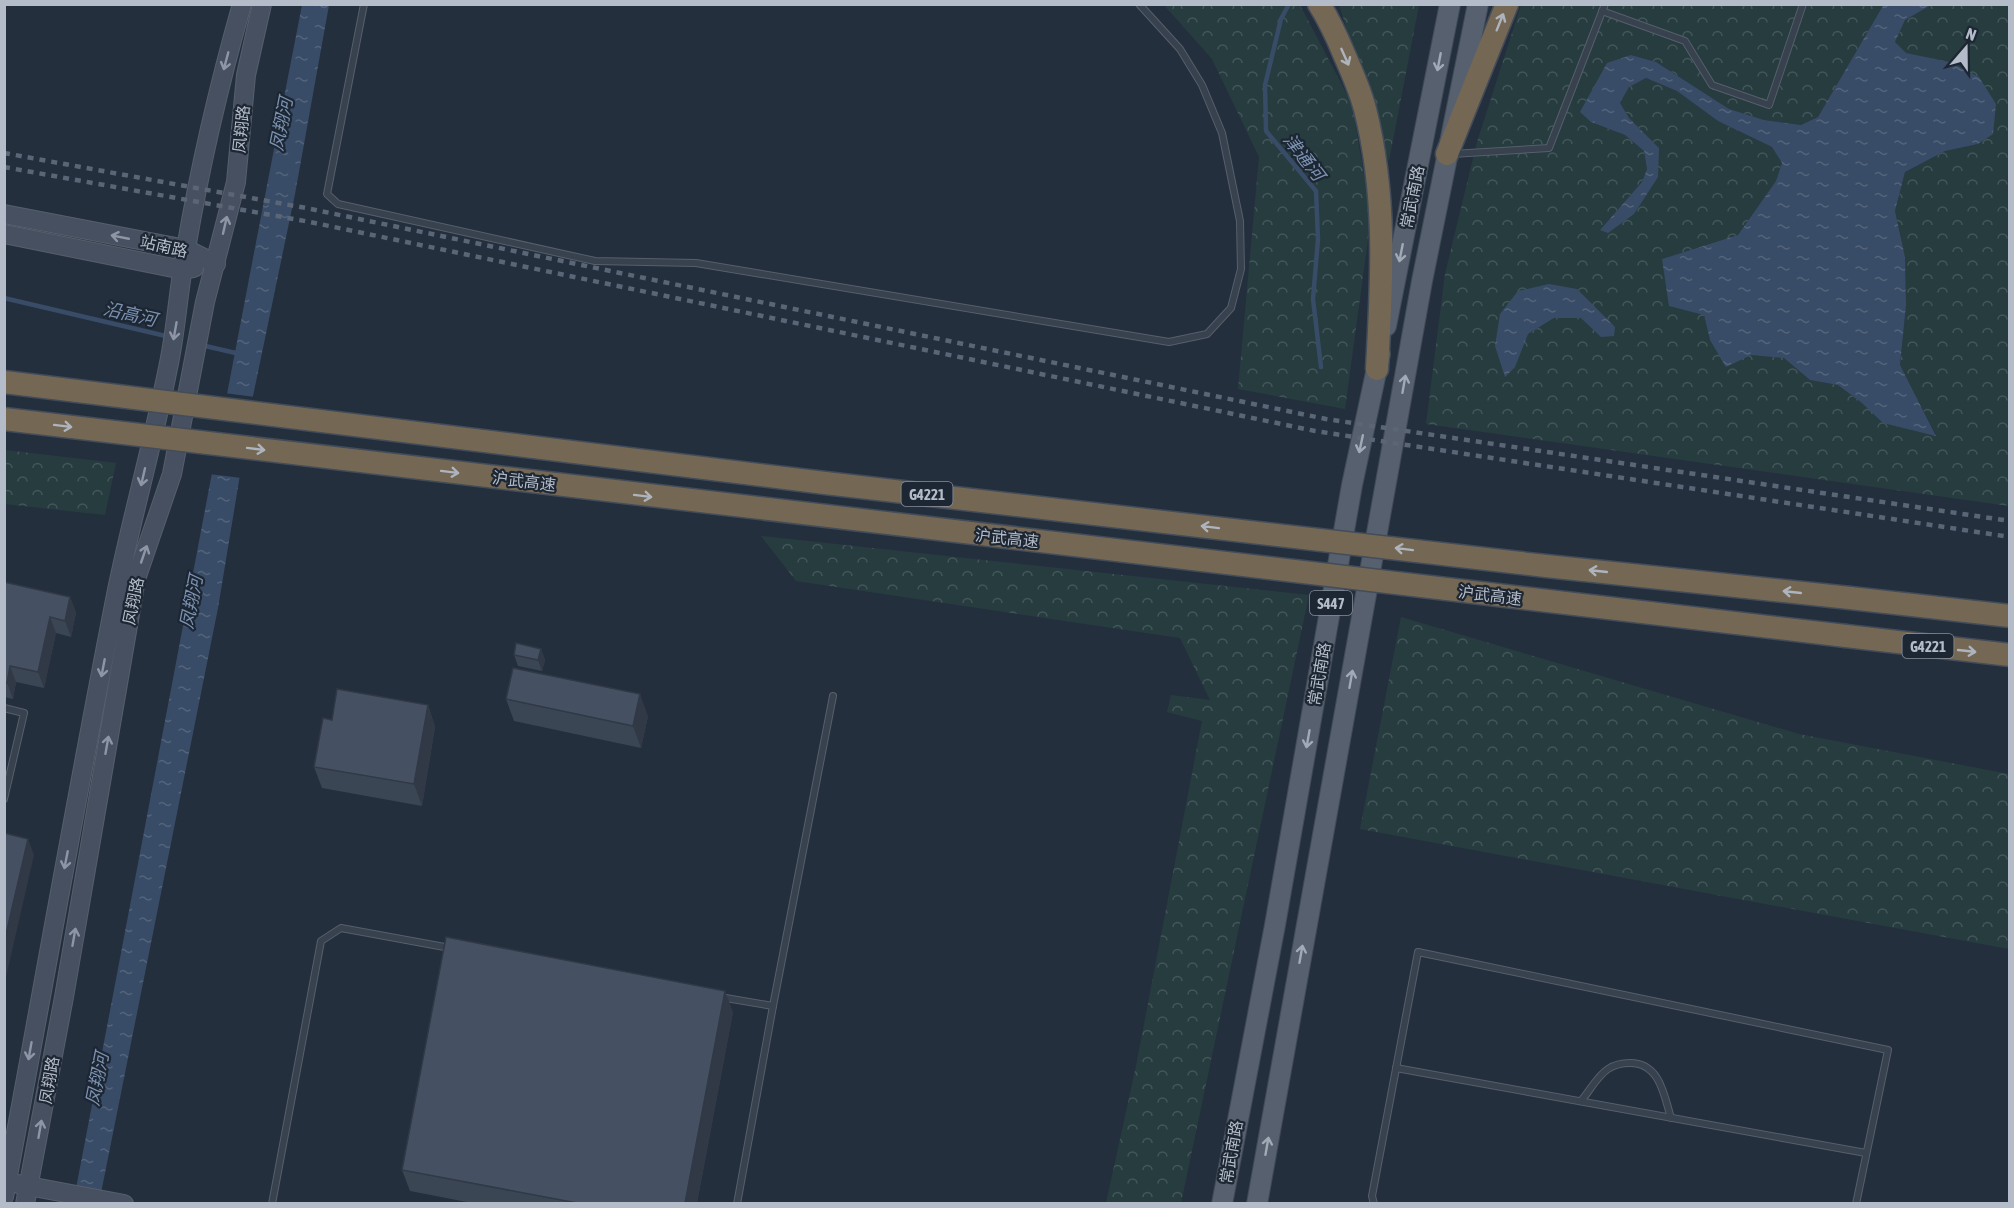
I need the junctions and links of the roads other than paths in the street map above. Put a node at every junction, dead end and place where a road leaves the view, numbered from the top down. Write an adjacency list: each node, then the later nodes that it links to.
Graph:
1 (242, 4): 14 (street, 凤翔路, one-way to 14)
2 (262, 4): 15 (street, 凤翔路, one-way to 2)
3 (364, 4): 4 (lane)
4 (1139, 4)
5 (1319, 4): 17 (highway, one-way to 17)
6 (1450, 4): 17 (main road, 常武南路 / S447, one-way to 17)
7 (1478, 4): 11 (main road, 常武南路 / S447)
8 (1507, 4): 11 (highway, one-way to 8)
9 (1803, 4): 10 (lane)
10 (1603, 8): 11 (lane)
11 (1447, 154): 40 (main road, 常武南路 / S447, one-way to 11)
12 (4, 214): 14 (street, 站南路, one-way to 12)
13 (4, 234): 16 (street, 站南路)
14 (186, 249): 15 (street, 站南路); 16 (street, 凤翔路)
15 (216, 264): 16 (street, 站南路); 35 (street, 凤翔路, one-way to 15)
16 (183, 270): 34 (street, 凤翔路, one-way to 34)
17 (1377, 369): 39 (main road, 常武南路 / S447, one-way to 39)
18 (4, 382): 20 (highway, 沪武高速 / G4221, one-way to 18, bridge)
19 (4, 419): 23 (highway, 沪武高速 / G4221, one-way to 23, bridge)
20 (1850, 598): 21 (highway); 22 (highway, 沪武高速 / G4221)
21 (2010, 604)
22 (2010, 616)
23 (2010, 655)
24 (834, 696): 29 (lane)
25 (4, 708): 26 (lane)
26 (4, 799)
27 (457, 950): 37 (lane)
28 (714, 996): 29 (lane)
29 (773, 1006): 38 (lane)
30 (1396, 1068): 31 (lane); 33 (lane); 41 (lane)
31 (1581, 1101): 32 (lane); 32 (lane)
32 (1671, 1118): 33 (lane)
33 (1866, 1153): 42 (lane)
34 (5, 1186): 35 (street)
35 (27, 1195): 36 (street)
36 (116, 1202)
37 (272, 1203)
38 (737, 1203)
39 (1222, 1203)
40 (1257, 1203)
41 (1374, 1203)
42 (1856, 1203)

